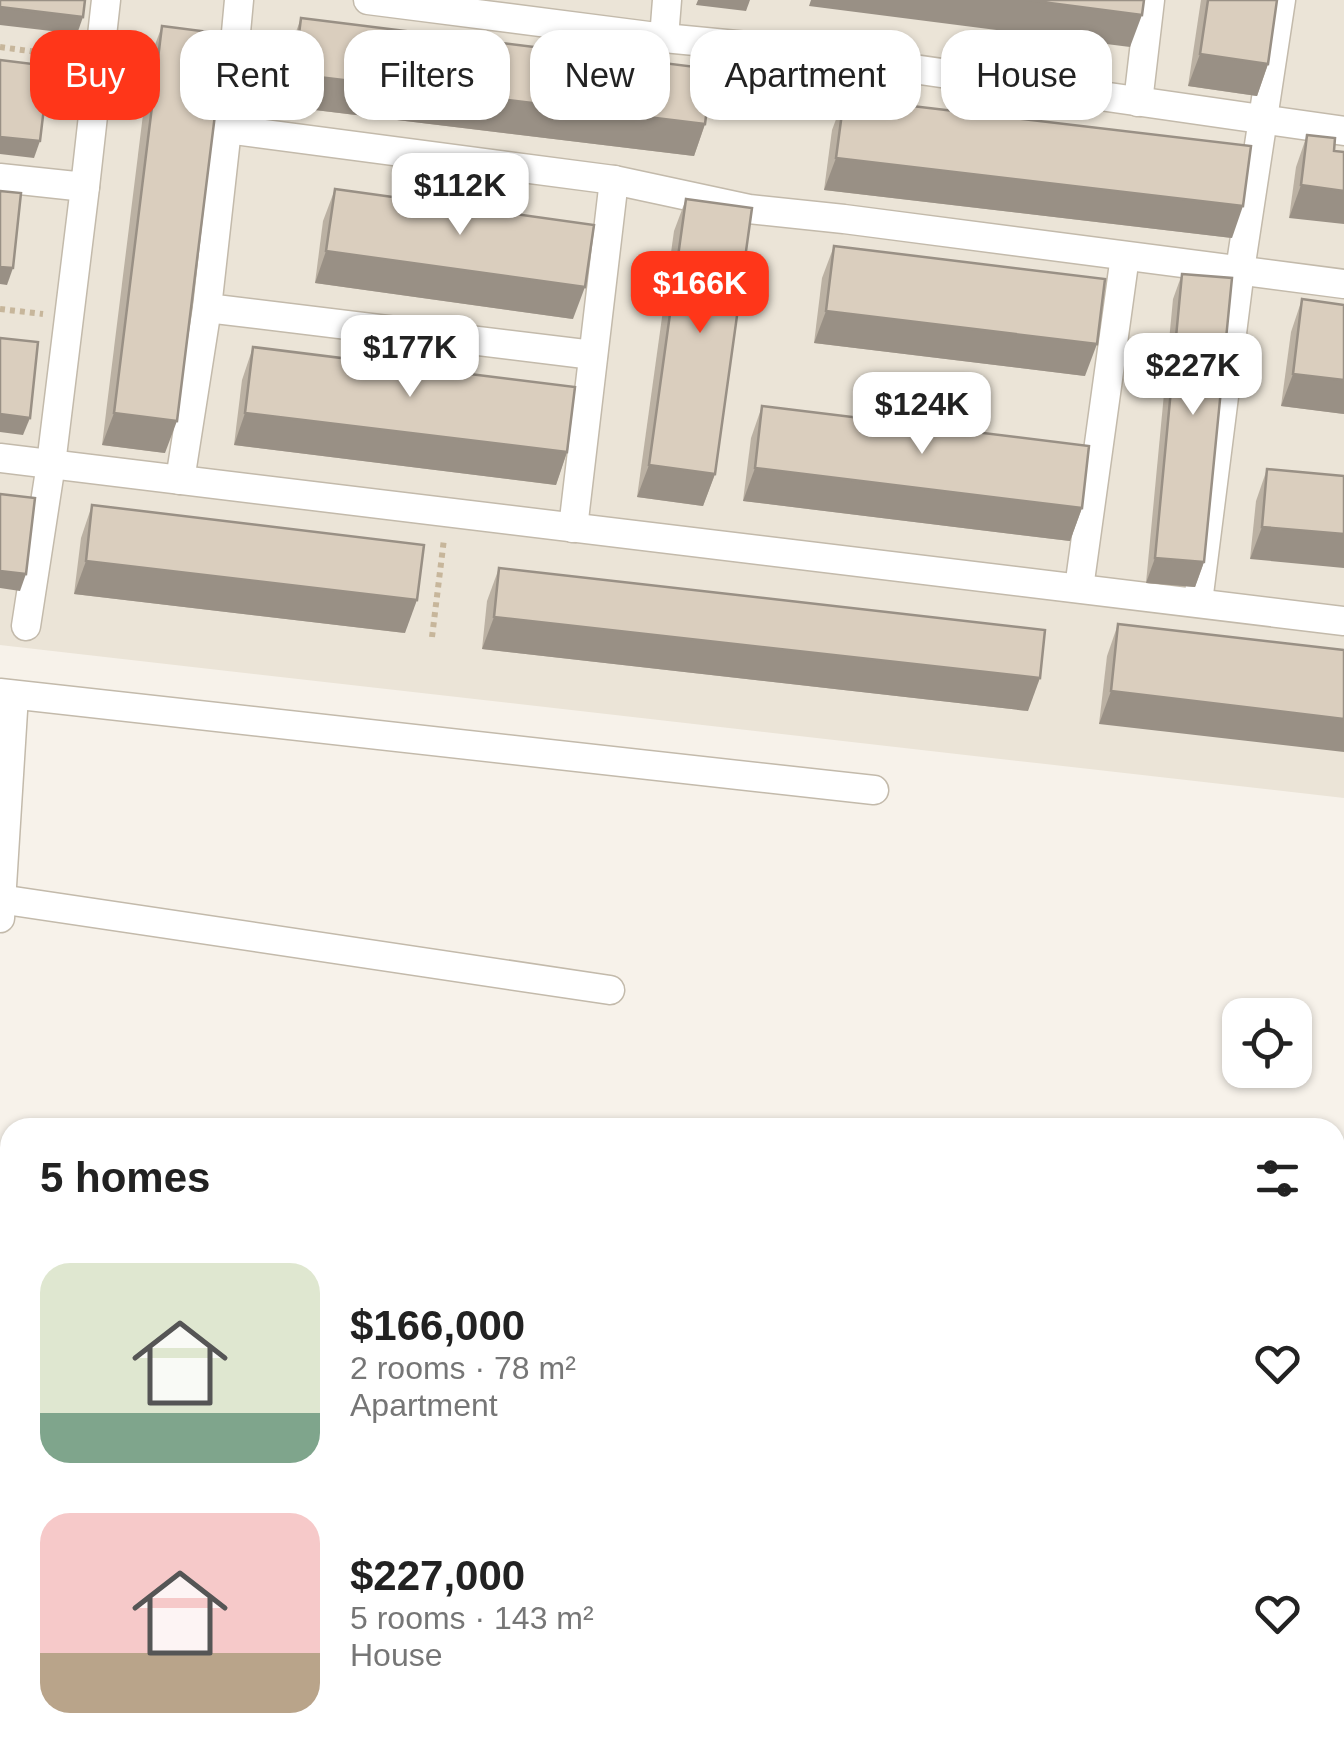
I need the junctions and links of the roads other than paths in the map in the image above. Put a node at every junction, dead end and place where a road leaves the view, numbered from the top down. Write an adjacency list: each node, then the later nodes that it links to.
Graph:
1 (106, 0): 16 (street)
2 (240, 0): 12 (street)
3 (368, 0): 7 (street)
4 (668, 0): 8 (street)
5 (1150, 0): 10 (street)
6 (1282, 0): 11 (street)
7 (602, 30)
8 (665, 30)
9 (670, 39): 10 (street)
10 (1138, 102): 11 (street)
11 (1264, 120): 13 (street); 18 (street)
12 (228, 128): 15 (street); 20 (street)
13 (1344, 131)
14 (0, 178): 16 (street)
15 (614, 180): 17 (street); 21 (street)
16 (85, 187): 23 (street)
17 (1125, 256): 18 (street); 26 (street)
18 (1240, 270): 19 (street); 27 (street)
19 (1344, 284)
20 (206, 308): 21 (street); 24 (street)
21 (593, 355): 25 (street)
22 (0, 458): 23 (street)
23 (51, 464): 24 (street); 29 (street)
24 (180, 480): 25 (street)
25 (572, 528): 26 (street)
26 (1078, 588): 27 (street)
27 (1198, 602): 28 (street)
28 (1344, 621)
29 (26, 626)
30 (7, 694): 31 (street); 32 (street)
31 (874, 790)
32 (1, 905): 33 (street)
33 (610, 990)

